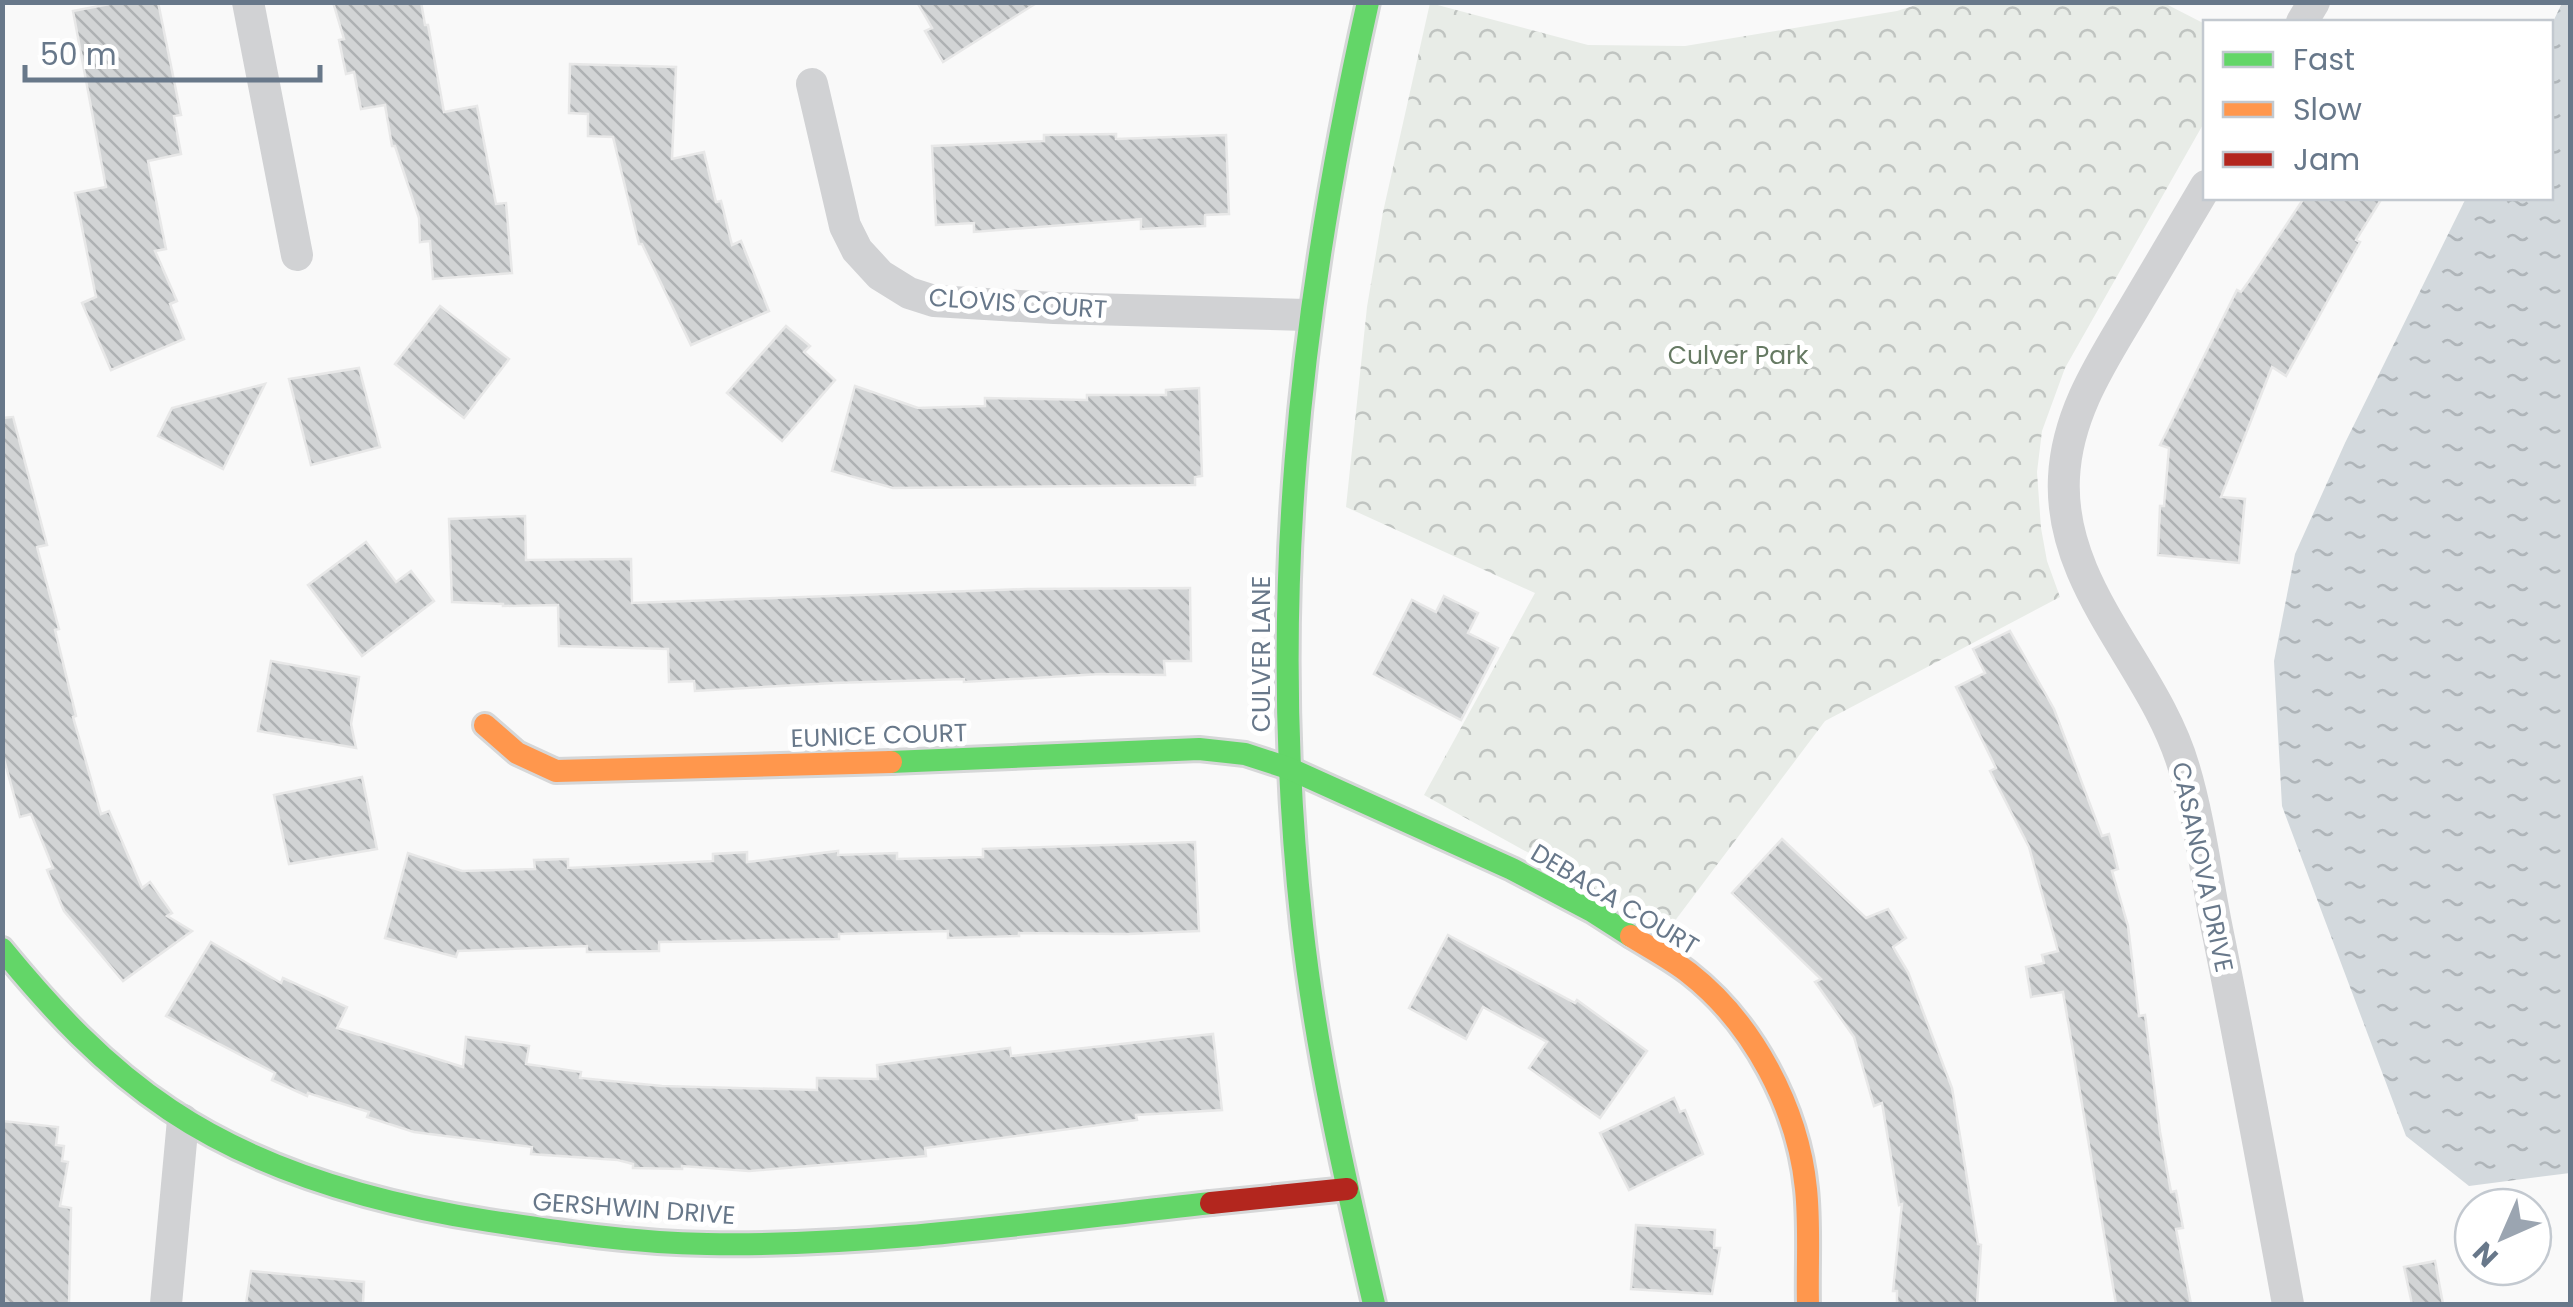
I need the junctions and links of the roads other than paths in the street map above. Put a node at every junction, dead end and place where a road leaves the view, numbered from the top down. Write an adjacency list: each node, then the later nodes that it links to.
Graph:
1 (248, 2): 5 (street)
2 (1368, 2): 6 (street, CULVER LANE)
3 (812, 84): 6 (street, CLOVIS COURT)
4 (2203, 191): 15 (street, CASANOVA DRIVE)
5 (298, 255)
6 (1307, 315): 8 (street, CULVER LANE)
7 (485, 725): 8 (street, EUNICE COURT)
8 (1288, 768): 11 (street, CULVER LANE); 14 (street, DEBACA COURT)
9 (2, 950): 10 (street, GERSHWIN DRIVE)
10 (183, 1120): 11 (street, GERSHWIN DRIVE); 12 (street)
11 (1347, 1189): 13 (street, CULVER LANE)
12 (166, 1304)
13 (1374, 1304)
14 (1808, 1304)
15 (2288, 1304)

